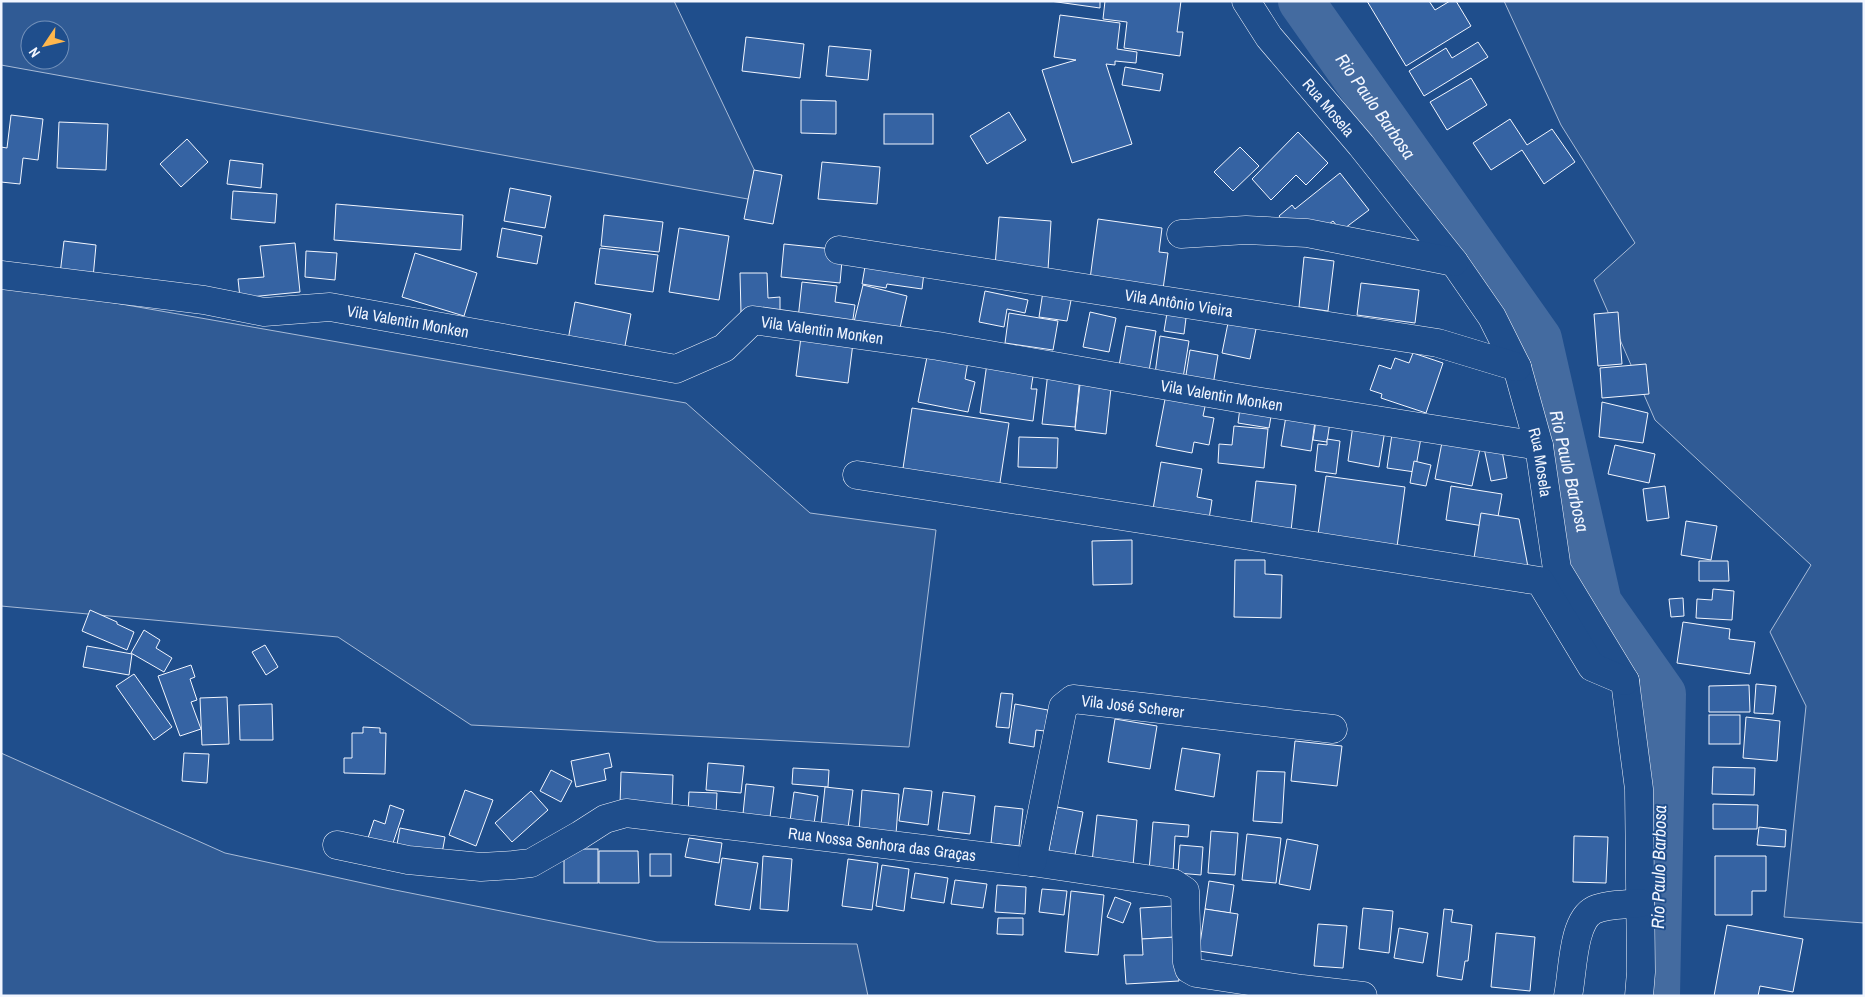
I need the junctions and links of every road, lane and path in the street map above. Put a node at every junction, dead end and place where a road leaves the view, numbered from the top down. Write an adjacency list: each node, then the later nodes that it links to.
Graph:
1 (1246, 1): 4 (street, Rua Mosela)
2 (1181, 234): 4 (street)
3 (839, 250): 6 (street, Vila Antônio Vieira)
4 (1454, 262): 6 (street, Rua Mosela)
5 (1, 275): 7 (street, Vila Valentin Monken)
6 (1517, 368): 7 (street, Rua Mosela)
7 (1539, 446): 9 (street, Rua Mosela)
8 (857, 475): 9 (street)
9 (1625, 681): 13 (street, Rua Mosela)
10 (1333, 729): 12 (street, Vila José Scherer)
11 (337, 845): 12 (street, Rua Nossa Senhora das Graças)
12 (1032, 862): 14 (street, Rua Nossa Senhora das Graças)
13 (1640, 903): 15 (street); 16 (street, Rua Mosela)
14 (1363, 996)
15 (1568, 996)
16 (1639, 996)

